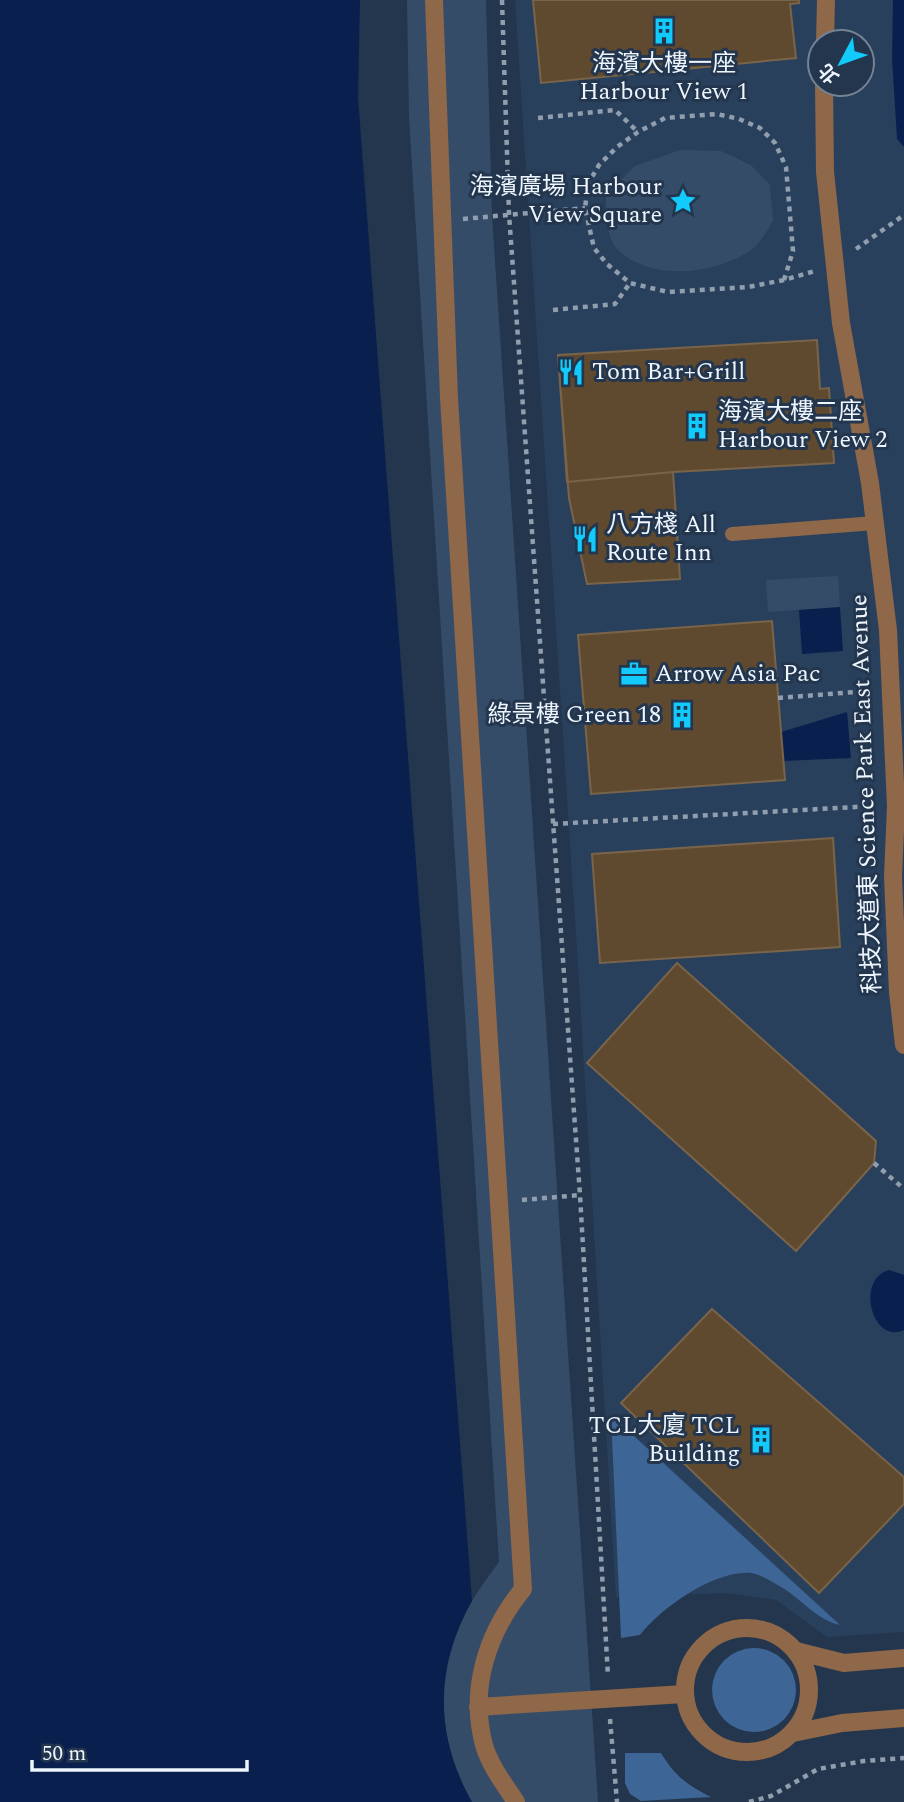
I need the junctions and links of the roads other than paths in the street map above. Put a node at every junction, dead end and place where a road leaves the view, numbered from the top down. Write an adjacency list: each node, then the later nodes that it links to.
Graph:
1 (433, 0): 11 (street)
2 (826, 0): 3 (street)
3 (825, 28)
4 (824, 98): 5 (street, 科技大道東 Science Park East Avenue)
5 (875, 523): 6 (lane); 7 (street, 科技大道東 Science Park East Avenue)
6 (732, 534)
7 (904, 1045)
8 (796, 1651): 9 (street); 10 (street); 13 (street)
9 (904, 1658)
10 (684, 1694): 11 (street); 13 (street)
11 (478, 1707): 14 (street)
12 (904, 1718): 13 (street)
13 (793, 1733)
14 (516, 1802)

